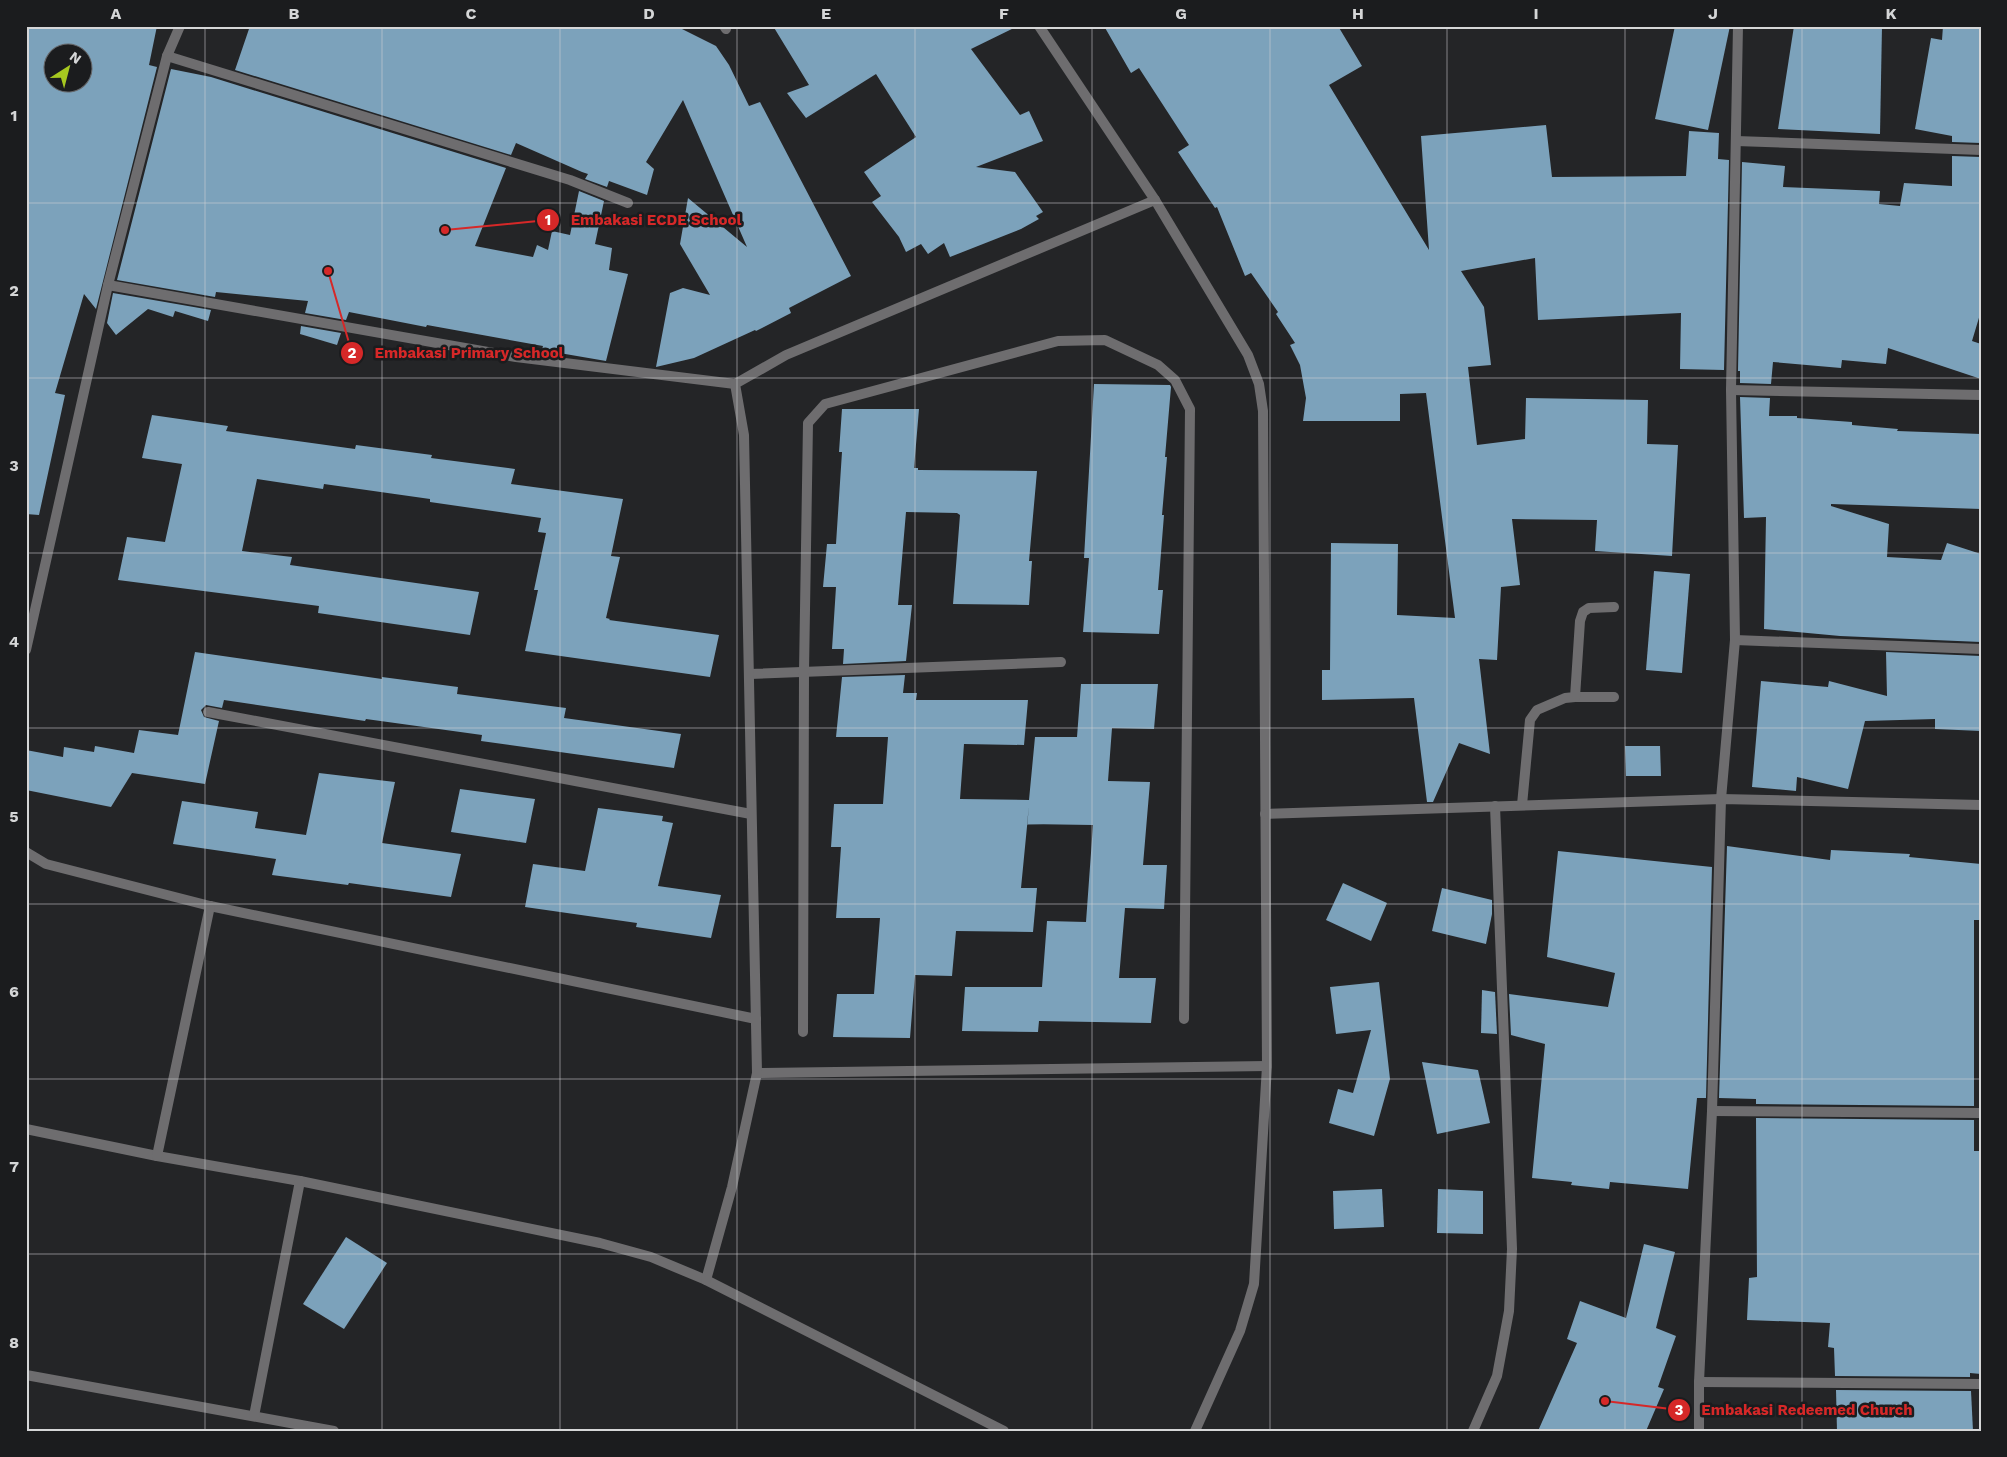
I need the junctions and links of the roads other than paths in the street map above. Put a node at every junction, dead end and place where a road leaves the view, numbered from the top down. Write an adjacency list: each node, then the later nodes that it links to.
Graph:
1 (180, 26): 4 (street)
2 (1039, 26): 7 (street)
3 (1738, 26): 5 (street)
4 (167, 56): 8 (street); 9 (street)
5 (1736, 141): 6 (street); 11 (street)
6 (1981, 150)
7 (1155, 200): 10 (street); 28 (street)
8 (628, 203)
9 (108, 285): 10 (street); 16 (street)
10 (735, 384): 19 (street)
11 (1731, 390): 12 (street); 14 (street)
12 (1981, 395)
13 (1614, 607): 20 (street)
14 (1735, 640): 15 (street); 23 (street)
15 (1981, 649)
16 (26, 650)
17 (1060, 662): 18 (street)
18 (804, 672): 19 (street); 32 (street); 33 (street)
19 (750, 674): 27 (street)
20 (1575, 697): 21 (street); 24 (street)
21 (1614, 697)
22 (208, 712): 27 (street)
23 (1721, 799): 24 (street); 25 (street); 36 (street)
24 (1522, 805): 26 (street)
25 (1981, 805)
26 (1495, 806): 28 (street); 49 (street)
27 (751, 814): 31 (street)
28 (1264, 814): 34 (street)
29 (26, 852): 30 (street)
30 (210, 906): 31 (street); 39 (street)
31 (756, 1019): 35 (street)
32 (1184, 1019)
33 (804, 1032)
34 (1267, 1066): 35 (street); 48 (street)
35 (757, 1073): 41 (street)
36 (1712, 1112): 37 (street); 43 (street)
37 (1981, 1113)
38 (26, 1130): 39 (street)
39 (157, 1156): 40 (street)
40 (300, 1181): 41 (street); 45 (street)
41 (706, 1280): 47 (street)
42 (26, 1375): 45 (street)
43 (1699, 1382): 44 (street); 50 (street)
44 (1981, 1384)
45 (254, 1416): 46 (street)
46 (334, 1431)
47 (1004, 1431)
48 (1195, 1431)
49 (1473, 1431)
50 (1699, 1431)

